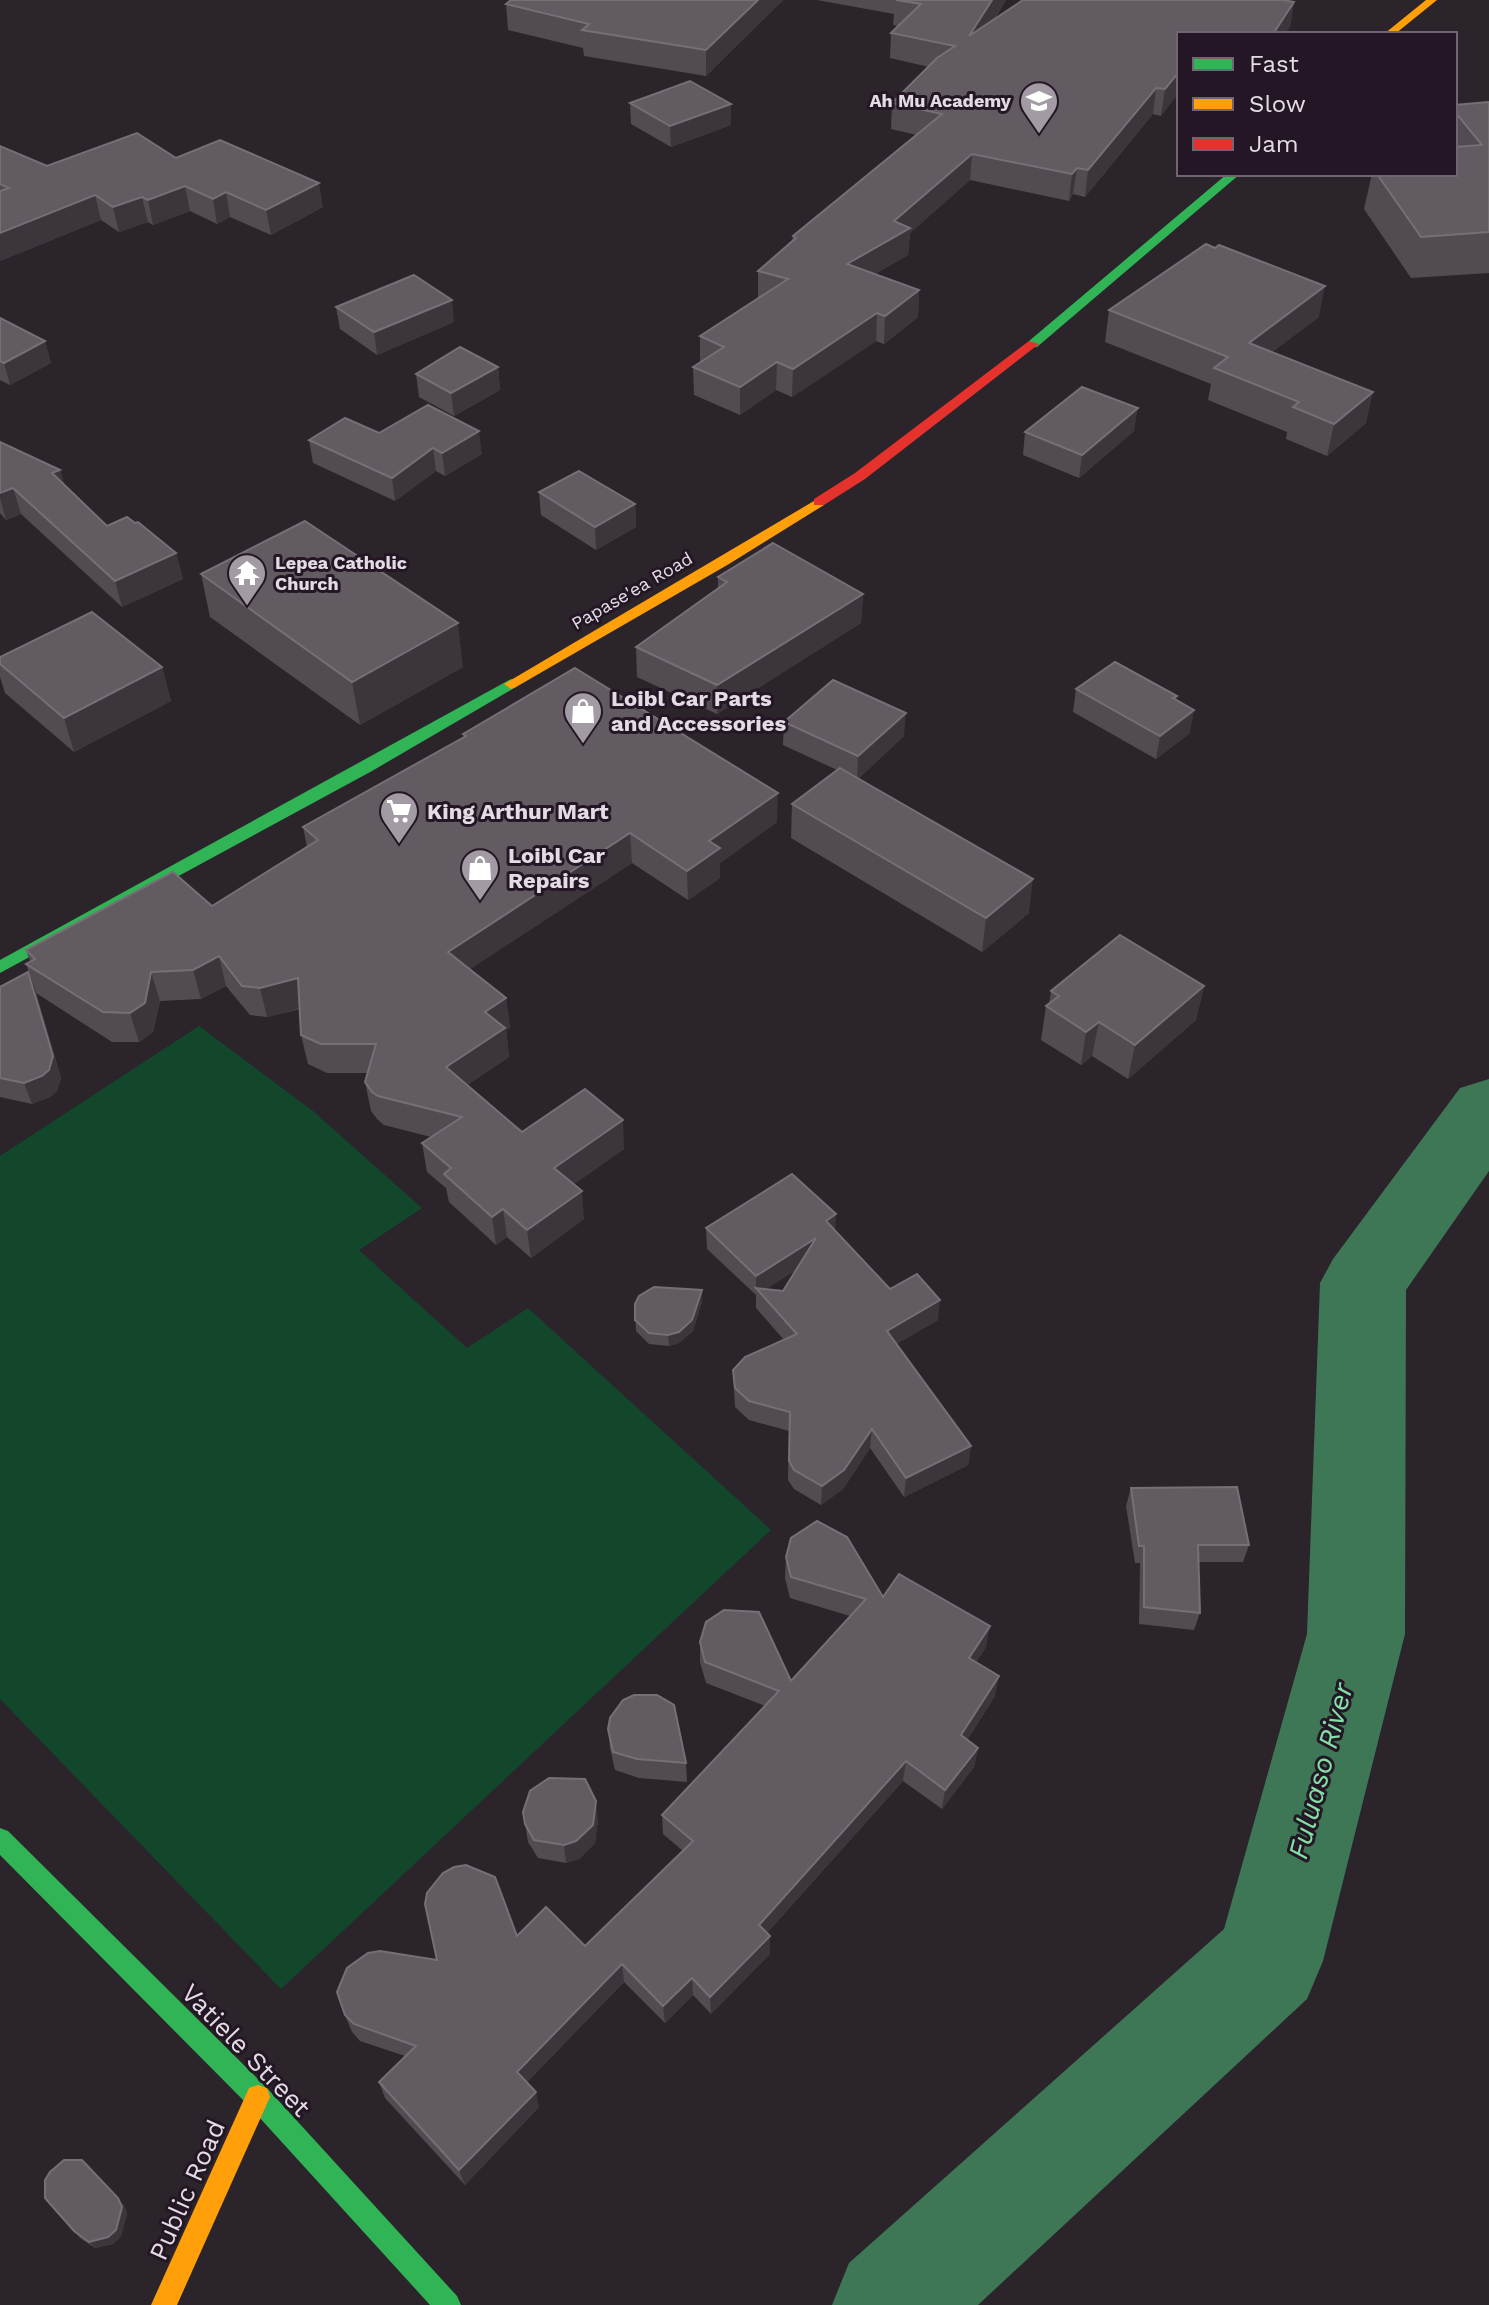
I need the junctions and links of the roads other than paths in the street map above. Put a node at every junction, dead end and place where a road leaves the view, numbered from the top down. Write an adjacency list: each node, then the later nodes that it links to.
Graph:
1 (1432, 0): 2 (main road)
2 (1392, 32)
3 (1232, 176): 4 (main road, Papase'ea Road)
4 (0, 967)
5 (0, 1839): 6 (main road, Vatiele Street)
6 (258, 2097): 7 (main road, Public Road); 8 (main road, Vatiele Street)
7 (164, 2305)
8 (448, 2305)

